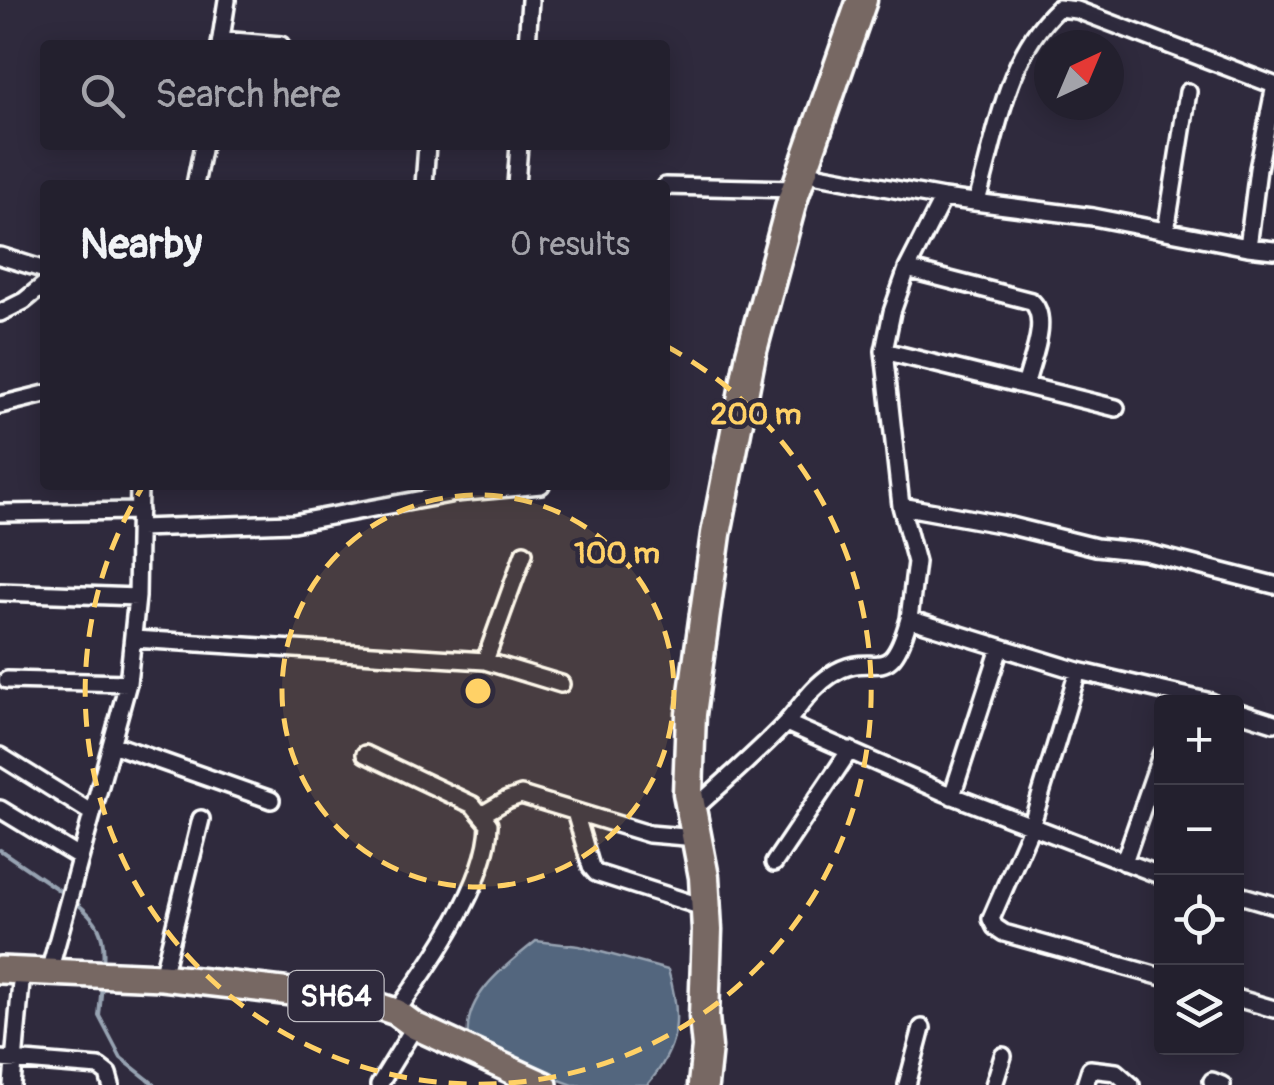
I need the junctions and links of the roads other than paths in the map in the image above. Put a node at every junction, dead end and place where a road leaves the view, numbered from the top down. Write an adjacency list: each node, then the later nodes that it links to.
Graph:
1 (227, 0): 5 (street)
2 (530, 0): 6 (street)
3 (862, 0): 16 (highway)
4 (1059, 4): 7 (street); 19 (street)
5 (221, 40)
6 (527, 40)
7 (1274, 87): 12 (street)
8 (1188, 92): 20 (street)
9 (202, 150): 13 (street)
10 (427, 150): 14 (street)
11 (520, 150): 15 (street)
12 (1266, 170): 21 (street)
13 (196, 180)
14 (424, 180)
15 (516, 180)
16 (799, 181): 17 (street); 18 (street); 67 (highway)
17 (670, 186)
18 (943, 198): 19 (street); 25 (street)
19 (976, 202): 20 (street)
20 (1166, 231): 21 (street)
21 (1248, 247): 22 (street)
22 (1274, 250)
23 (0, 256): 24 (street)
24 (40, 268)
25 (907, 269): 28 (street); 29 (street)
26 (40, 288): 27 (street)
27 (0, 313)
28 (884, 351): 29 (street); 35 (street)
29 (1026, 384): 32 (street)
30 (40, 395): 31 (street)
31 (0, 406)
32 (1116, 408)
33 (140, 490): 36 (street)
34 (487, 490): 38 (street)
35 (901, 506): 40 (street); 43 (street)
36 (139, 510): 37 (street); 38 (street)
37 (0, 512)
38 (139, 528): 42 (street)
39 (524, 553): 46 (street)
40 (1274, 585)
41 (0, 592): 42 (street)
42 (137, 598): 44 (street)
43 (910, 619): 45 (street); 53 (street)
44 (134, 639): 46 (street); 49 (street)
45 (1000, 648): 47 (street); 60 (street)
46 (486, 660): 50 (street)
47 (1078, 671): 51 (street); 68 (street)
48 (8, 680): 49 (street)
49 (128, 683): 55 (street)
50 (561, 684)
51 (1180, 695)
52 (1244, 714): 54 (street)
53 (786, 723): 56 (street); 67 (street)
54 (1274, 724)
55 (112, 744): 61 (street); 64 (street)
56 (850, 750): 60 (street); 71 (street)
57 (366, 754): 65 (street)
58 (0, 756): 64 (street)
59 (1154, 775): 70 (street)
60 (952, 796): 68 (street)
61 (272, 800)
62 (0, 809): 69 (street)
63 (575, 812): 65 (street); 67 (street); 75 (street)
64 (92, 813): 69 (street)
65 (483, 814): 82 (street)
66 (201, 819): 79 (street)
67 (694, 824): 75 (highway)
68 (1031, 826): 70 (street); 78 (street)
69 (79, 857): 77 (street)
70 (1124, 862): 72 (street)
71 (774, 863)
72 (1159, 875)
73 (1244, 897): 74 (street)
74 (1274, 906)
75 (706, 908): 86 (highway)
76 (11, 970): 77 (main road, SH64); 85 (street)
77 (49, 972): 79 (main road, SH64)
78 (1154, 975)
79 (162, 978): 82 (main road, SH64)
80 (1244, 1000): 81 (street)
81 (1274, 1009)
82 (405, 1019): 89 (street); 90 (main road, SH64)
83 (922, 1028): 91 (street)
84 (1003, 1056): 92 (street)
85 (8, 1059): 87 (street); 88 (street)
86 (692, 1082)
87 (12, 1085)
88 (111, 1085)
89 (378, 1085)
90 (544, 1085)
91 (907, 1085)
92 (994, 1085)
93 (1084, 1085): 94 (street)
94 (1131, 1085)

